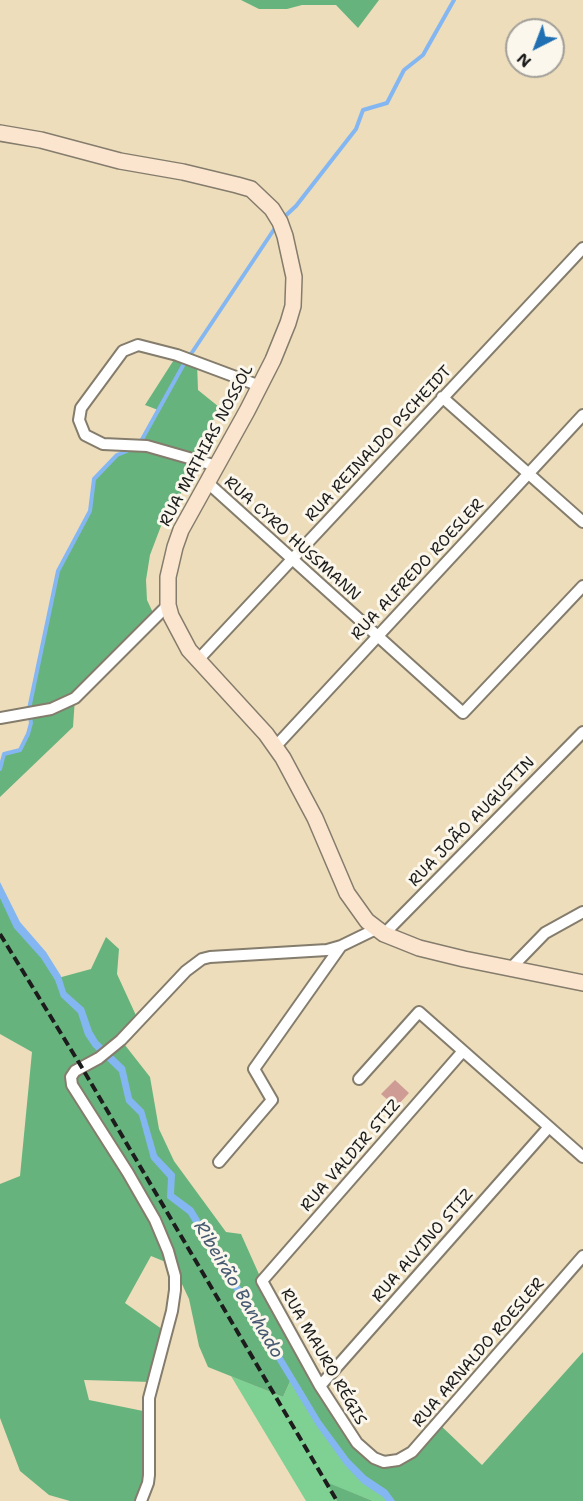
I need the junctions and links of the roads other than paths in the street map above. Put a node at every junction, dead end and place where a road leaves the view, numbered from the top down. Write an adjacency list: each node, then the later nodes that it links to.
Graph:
1 (0, 133): 3 (street, RUA MATHIAS NOSSOL)
2 (583, 248): 4 (street, RUA REINALDO PSCHEIDT)
3 (260, 386): 6 (street, RUA MATHIAS NOSSOL); 6 (street)
4 (442, 397): 7 (street); 10 (street, RUA REINALDO PSCHEIDT)
5 (583, 415): 7 (street, RUA ALFREDO ROESLER)
6 (218, 466): 8 (street, RUA MATHIAS NOSSOL)
7 (528, 473): 9 (street); 13 (street, RUA ALFREDO ROESLER)
8 (208, 483): 10 (street, RUA CYRO HUSSMANN); 12 (street, RUA MATHIAS NOSSOL)
9 (583, 522)
10 (292, 559): 13 (street, RUA CYRO HUSSMANN); 14 (street, RUA REINALDO PSCHEIDT)
11 (583, 586): 13 (street, RUA CYRO HUSSMANN)
12 (168, 604): 14 (street, RUA MATHIAS NOSSOL); 15 (street)
13 (377, 636): 17 (street, RUA ALFREDO ROESLER)
14 (197, 661): 17 (street, RUA MATHIAS NOSSOL)
15 (0, 718)
16 (583, 732): 19 (street, RUA JOÃO AUGUSTIN)
17 (275, 747): 19 (street, RUA MATHIAS NOSSOL)
18 (583, 912): 21 (street)
19 (380, 932): 20 (street, RUA JOÃO AUGUSTIN); 21 (street, RUA MATHIAS NOSSOL)
20 (341, 946): 27 (street); 32 (street)
21 (510, 969): 22 (street, RUA MATHIAS NOSSOL)
22 (583, 983)
23 (463, 1051): 24 (street); 25 (street); 29 (street, RUA VALDIR STIZ)
24 (358, 1079)
25 (549, 1126): 26 (street); 30 (street, RUA ALVINO STIZ)
26 (583, 1157)
27 (219, 1162)
28 (583, 1256): 31 (street, RUA ARNALDO ROESLER)
29 (262, 1281): 30 (street, RUA MAURO RÉGIS)
30 (320, 1386): 31 (street, RUA MAURO RÉGIS)
31 (392, 1461)
32 (141, 1501)

